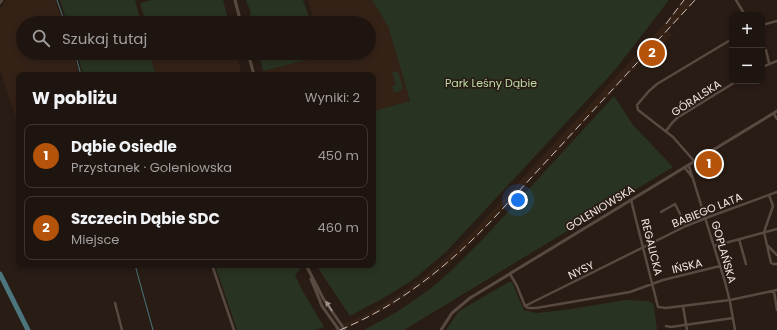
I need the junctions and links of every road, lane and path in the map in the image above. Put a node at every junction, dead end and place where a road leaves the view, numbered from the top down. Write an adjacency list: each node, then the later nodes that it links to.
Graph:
1 (2, 0): 4 (street)
2 (235, 0): 6 (street)
3 (736, 0): 5 (street)
4 (0, 3)
5 (743, 12)
6 (239, 16)
7 (777, 21): 8 (street)
8 (765, 24)
9 (729, 41): 19 (street)
10 (766, 50): 13 (street)
11 (250, 60): 15 (street)
12 (777, 61): 13 (street)
13 (769, 63): 14 (street)
14 (765, 65)
15 (253, 72)
16 (732, 84): 19 (street, GÓRALSKA)
17 (775, 112): 18 (street); 20 (street, GOLENIOWSKA)
18 (777, 119)
19 (666, 131): 20 (street)
20 (695, 162): 21 (street, GOLENIOWSKA)
21 (689, 166): 22 (street, GOLENIOWSKA); 23 (street, GOPLAŃSKA)
22 (685, 168): 23 (street, GOPLAŃSKA); 26 (street, GOLENIOWSKA)
23 (694, 179): 28 (street, GOPLAŃSKA)
24 (777, 192): 25 (street, BABIEGO LATA)
25 (769, 195): 28 (street, BABIEGO LATA); 31 (street)
26 (631, 200): 35 (street, REGALICKA); 43 (street, GOLENIOWSKA)
27 (661, 212): 29 (street)
28 (706, 218): 29 (street, BABIEGO LATA); 33 (street, GOPLAŃSKA)
29 (686, 226): 35 (street, BABIEGO LATA)
30 (777, 229): 31 (street)
31 (764, 232): 32 (street); 34 (street)
32 (739, 239): 33 (street); 37 (street)
33 (714, 246): 39 (street, GOPLAŃSKA)
34 (768, 246): 36 (street); 38 (street)
35 (644, 247): 44 (street, REGALICKA); 48 (street, NYSY)
36 (777, 255)
37 (746, 264)
38 (777, 264)
39 (720, 266): 44 (street, IŃSKA); 46 (street, GOPLAŃSKA)
40 (213, 268): 55 (street)
41 (307, 268): 42 (street)
42 (309, 272): 56 (street); 57 (street, one-way to 42)
43 (510, 274): 48 (street); 58 (street, GOLENIOWSKA)
44 (653, 284): 48 (street, REGALICKA); 49 (street)
45 (776, 290): 46 (street); 50 (street)
46 (730, 300): 49 (street); 51 (street, GOPLAŃSKA)
47 (115, 303): 54 (street)
48 (525, 306)
49 (683, 306): 52 (street)
50 (777, 310)
51 (733, 318): 52 (street); 60 (street, GOPLAŃSKA)
52 (686, 325): 53 (street); 59 (street)
53 (666, 326)
54 (122, 330)
55 (234, 330)
56 (339, 330)
57 (345, 330)
58 (441, 330)
59 (687, 330)
60 (734, 330)

